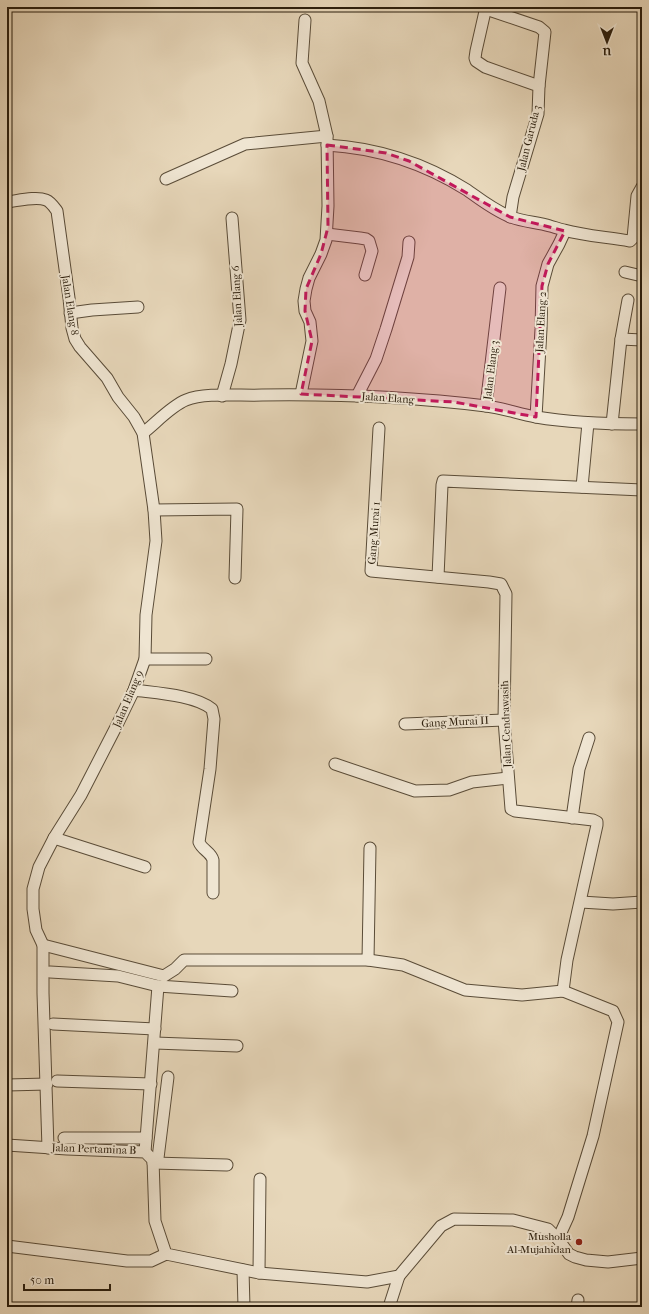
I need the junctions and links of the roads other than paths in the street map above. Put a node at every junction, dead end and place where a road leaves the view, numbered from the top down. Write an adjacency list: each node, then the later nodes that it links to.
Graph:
1 (486, 8): 3 (street, Jalan Garuda 3); 3 (street)
2 (305, 20): 4 (street)
3 (539, 86): 8 (street, Jalan Garuda 3)
4 (327, 140): 5 (street); 8 (street); 11 (street)
5 (166, 179)
6 (642, 187): 10 (street)
7 (7, 202): 19 (street, Jalan Elang 8)
8 (510, 217): 10 (street)
9 (232, 218): 23 (street, Jalan Elang 6)
10 (565, 231): 26 (street, Jalan Elang 2)
11 (327, 234): 14 (street); 22 (street)
12 (409, 242): 24 (street)
13 (625, 272): 15 (street)
14 (365, 275)
15 (642, 276)
16 (500, 288): 25 (street, Jalan Elang 3)
17 (628, 300): 20 (street)
18 (138, 308): 19 (street)
19 (70, 313): 31 (street, Jalan Elang 8)
20 (621, 338): 21 (street); 28 (street)
21 (642, 340)
22 (301, 394): 23 (street, Jalan Elang); 24 (street, Jalan Elang)
23 (222, 396): 31 (street, Jalan Elang)
24 (358, 396): 25 (street, Jalan Elang)
25 (486, 406): 26 (street, Jalan Elang)
26 (536, 417): 27 (street, Jalan Elang)
27 (588, 423): 28 (street, Jalan Elang); 32 (street)
28 (612, 424): 29 (street, Jalan Elang)
29 (642, 424)
30 (379, 428): 35 (street, Gang Murai 1)
31 (143, 433): 34 (street, Jalan Elang 9)
32 (582, 488): 33 (street); 35 (street)
33 (642, 490)
34 (154, 510): 36 (street); 37 (street, Jalan Elang 9)
35 (438, 577): 40 (street, Jalan Cendrawasih)
36 (235, 578)
37 (145, 659): 38 (street); 39 (street, Jalan Elang 9)
38 (206, 659)
39 (134, 690): 46 (street, Jalan Elang 9); 49 (street)
40 (504, 720): 41 (street, Gang Murai II); 44 (street, Jalan Cendrawasih)
41 (405, 724)
42 (589, 738): 45 (street)
43 (335, 764): 44 (street)
44 (508, 778): 45 (street, Jalan Cendrawasih)
45 (572, 818): 50 (street, Jalan Cendrawasih)
46 (54, 838): 48 (street); 52 (street, Jalan Elang 9)
47 (370, 848): 53 (street)
48 (145, 867)
49 (213, 893)
50 (581, 902): 51 (street); 57 (street)
51 (642, 902)
52 (43, 945): 53 (street); 63 (street)
53 (368, 960): 57 (street)
54 (50, 972): 55 (street)
55 (158, 986): 56 (street); 59 (street)
56 (232, 991)
57 (563, 991): 74 (street)
58 (53, 1024): 59 (street)
59 (155, 1029): 60 (street)
60 (155, 1043): 61 (street); 64 (street)
61 (237, 1046)
62 (168, 1077): 71 (street)
63 (52, 1082): 64 (street); 65 (street); 69 (street)
64 (151, 1084): 67 (street)
65 (7, 1085)
66 (64, 1138): 67 (street)
67 (146, 1138): 70 (street)
68 (7, 1144): 69 (street, Jalan Pertamina B)
69 (48, 1148): 70 (street, Jalan Pertamina B)
70 (145, 1152): 71 (street, Jalan Pertamina B)
71 (153, 1162): 72 (street); 76 (street)
72 (227, 1165)
73 (260, 1179): 79 (street)
74 (558, 1238): 77 (street); 80 (street)
75 (7, 1246): 76 (street)
76 (166, 1254): 78 (street)
77 (642, 1258)
78 (243, 1270): 79 (street); 81 (street)
79 (259, 1273): 80 (street)
80 (399, 1276): 82 (street)
81 (244, 1307)
82 (389, 1307)

